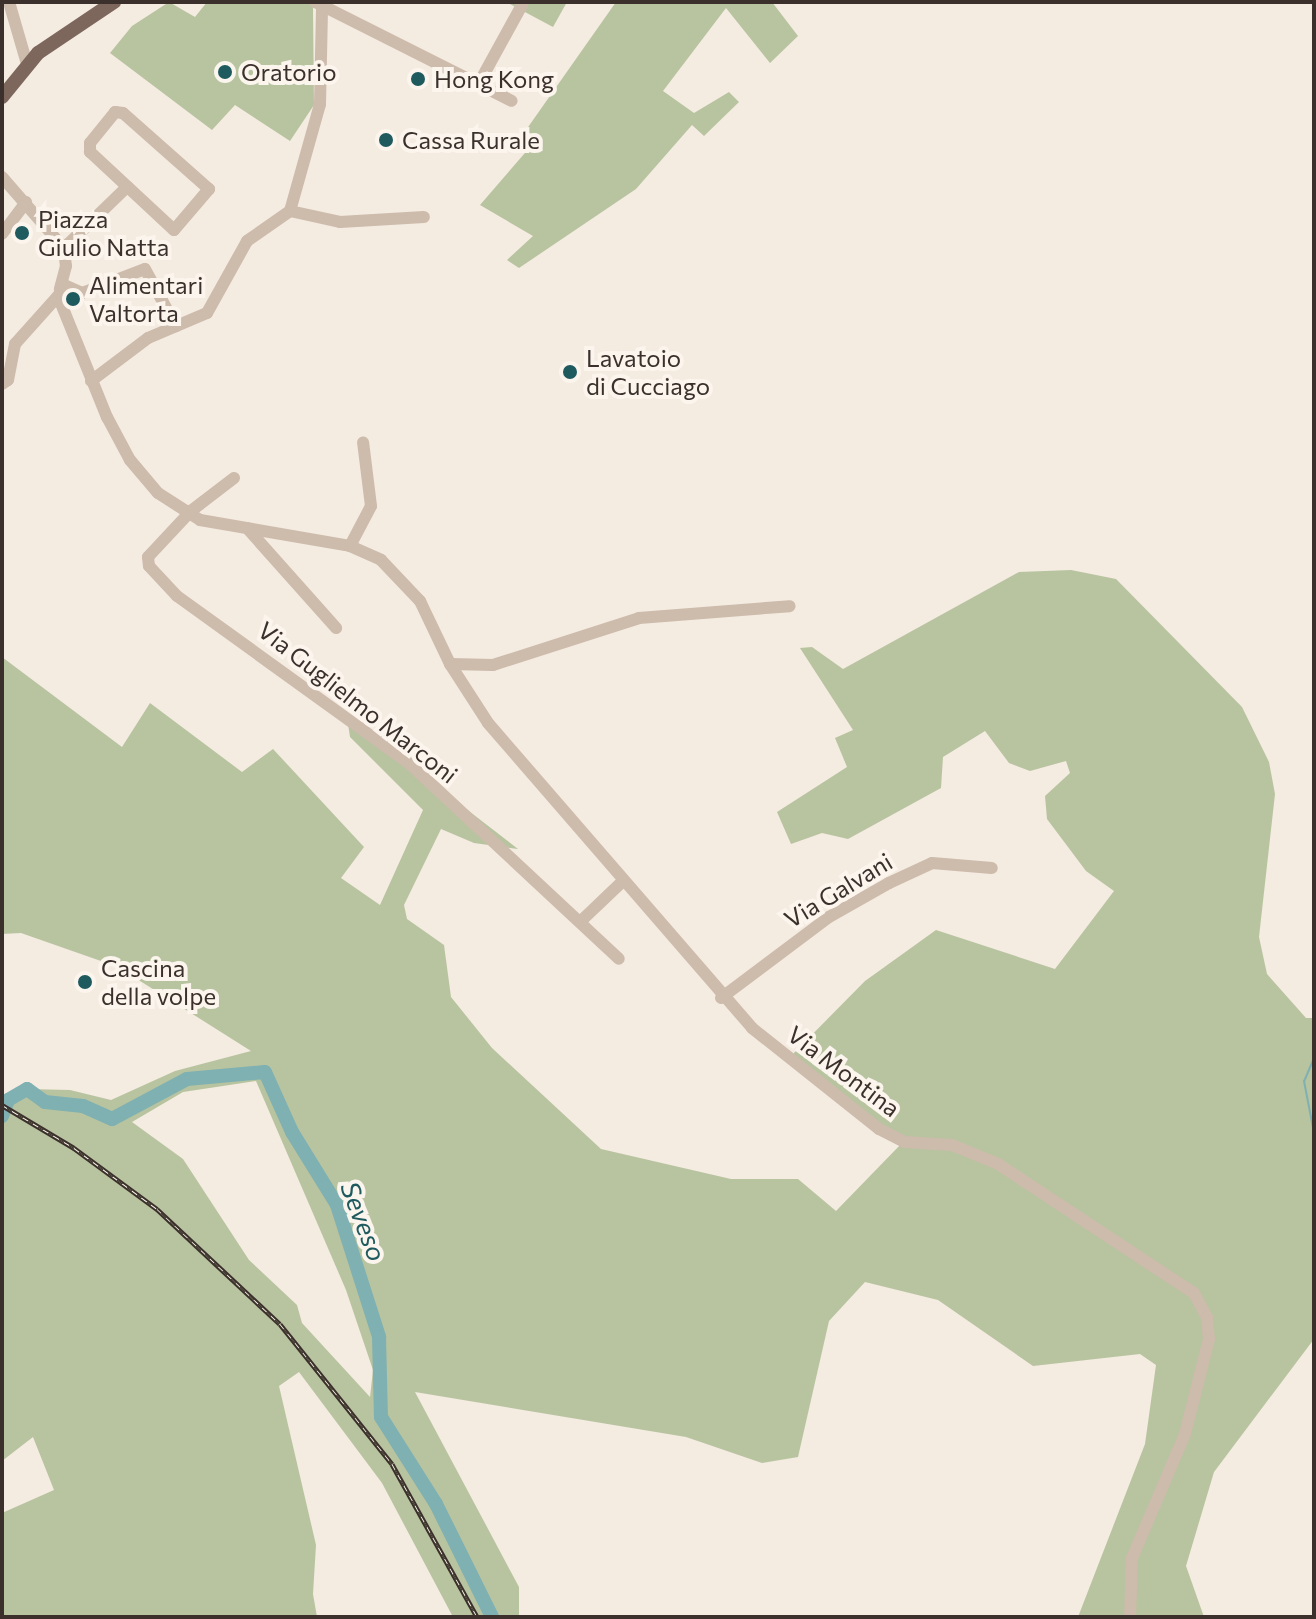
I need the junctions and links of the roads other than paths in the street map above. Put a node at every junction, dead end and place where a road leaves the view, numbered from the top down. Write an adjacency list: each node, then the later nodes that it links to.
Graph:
1 (9, 2): 5 (street)
2 (114, 2): 6 (main road)
3 (522, 5): 8 (street)
4 (319, 6): 8 (street); 14 (street)
5 (21, 34): 6 (street); 7 (street)
6 (45, 46): 7 (main road)
7 (27, 64): 9 (main road)
8 (478, 85): 10 (street)
9 (2, 97)
10 (512, 101)
11 (2, 177): 13 (street)
12 (127, 187): 12 (street); 17 (street)
13 (26, 202): 16 (street); 17 (street)
14 (290, 211): 15 (street); 19 (street)
15 (424, 217)
16 (2, 234)
17 (64, 248): 18 (street)
18 (60, 290): 19 (street); 20 (street); 21 (street)
19 (176, 326): 20 (street)
20 (91, 381): 24 (street)
21 (2, 384)
22 (363, 442): 26 (street)
23 (234, 478): 24 (street)
24 (188, 516): 25 (street, Via Montina); 32 (street, Via Guglielmo Marconi)
25 (247, 528): 26 (street, Via Montina); 28 (street)
26 (350, 546): 29 (street, Via Montina)
27 (790, 606): 29 (street)
28 (336, 628)
29 (450, 664): 31 (street, Via Montina)
30 (992, 868): 34 (street, Via Galvani)
31 (622, 882): 32 (street); 34 (street, Via Montina)
32 (581, 921): 33 (street, Via Guglielmo Marconi)
33 (619, 959)
34 (721, 998): 35 (street, Via Montina)
35 (1130, 1617)

